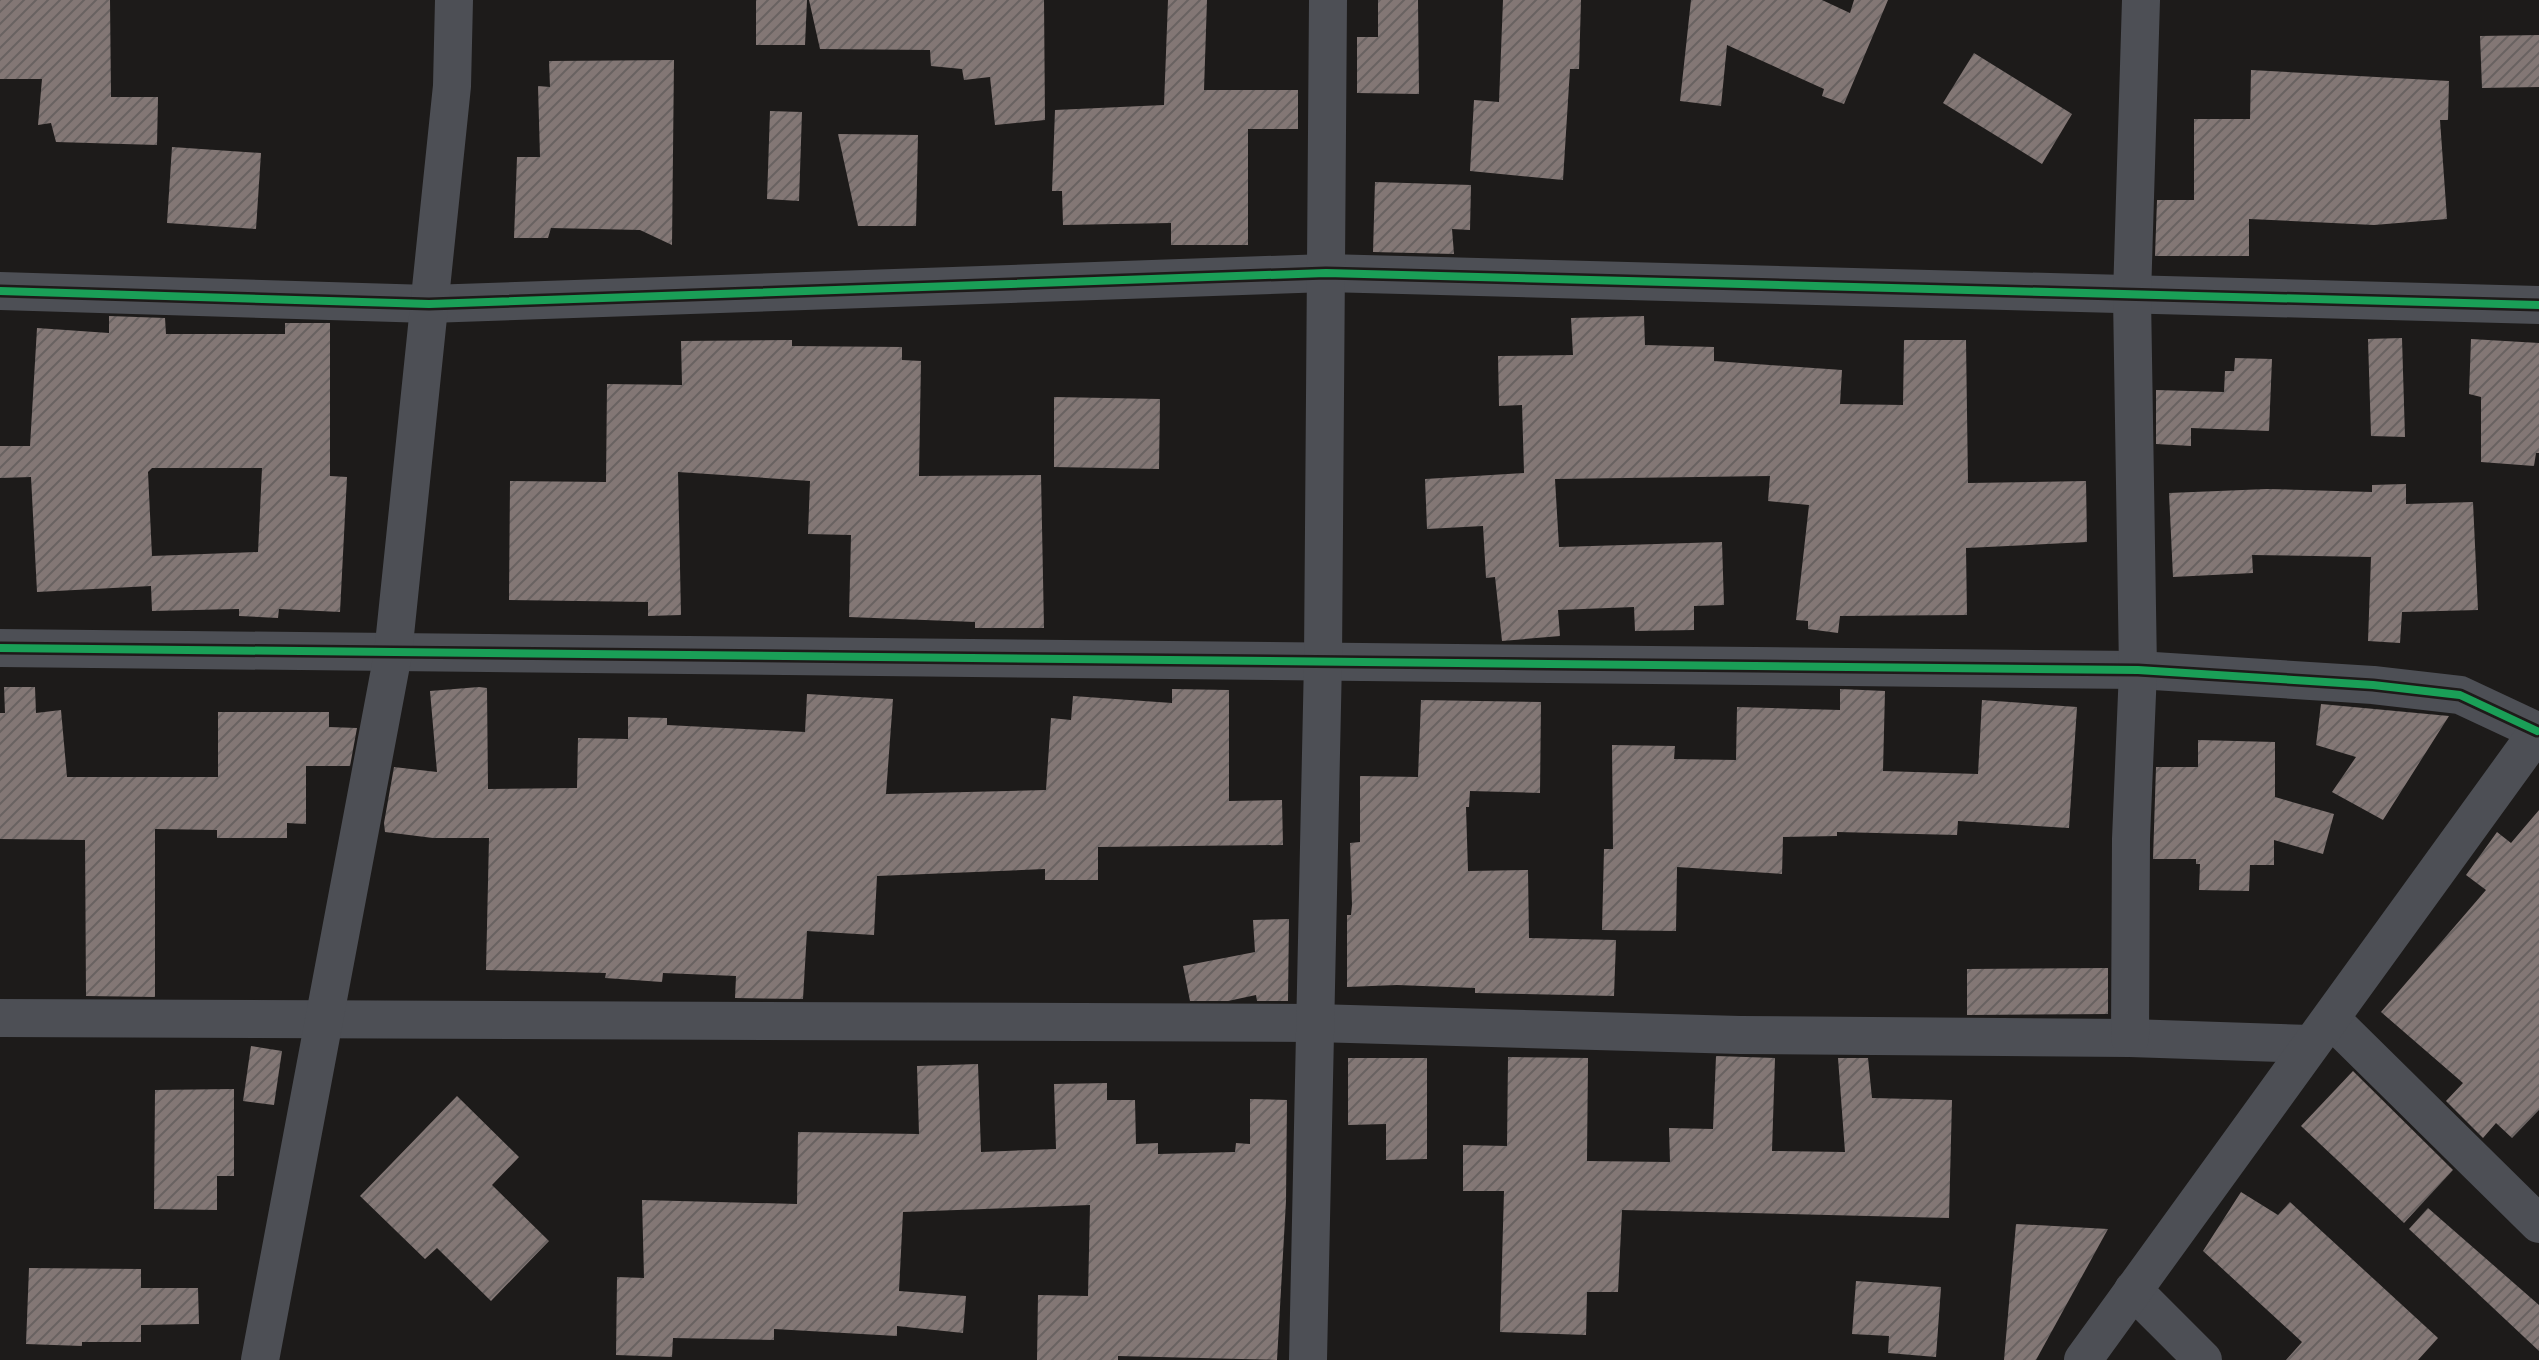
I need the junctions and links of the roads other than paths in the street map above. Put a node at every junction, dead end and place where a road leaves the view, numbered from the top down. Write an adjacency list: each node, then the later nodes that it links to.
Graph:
1 (454, 0): 7 (street)
2 (1328, 0): 4 (street)
3 (2141, 0): 6 (street)
4 (1326, 273): 6 (street); 7 (street); 11 (street)
5 (0, 291): 7 (street)
6 (2132, 296): 8 (street); 12 (street)
7 (429, 304): 10 (street)
8 (2539, 305)
9 (0, 648): 10 (street)
10 (393, 654): 11 (street); 15 (street)
11 (1323, 660): 12 (street); 16 (street)
12 (2138, 670): 13 (street); 18 (street)
13 (2538, 730): 17 (street)
14 (0, 1018): 15 (street)
15 (325, 1020): 16 (street); 21 (street)
16 (1315, 1023): 18 (street); 22 (street)
17 (2321, 1032): 18 (street); 19 (street); 20 (street)
18 (2130, 1038)
19 (2539, 1224)
20 (2133, 1290): 23 (street); 24 (street)
21 (260, 1360)
22 (1308, 1360)
23 (2083, 1360)
24 (2203, 1360)

